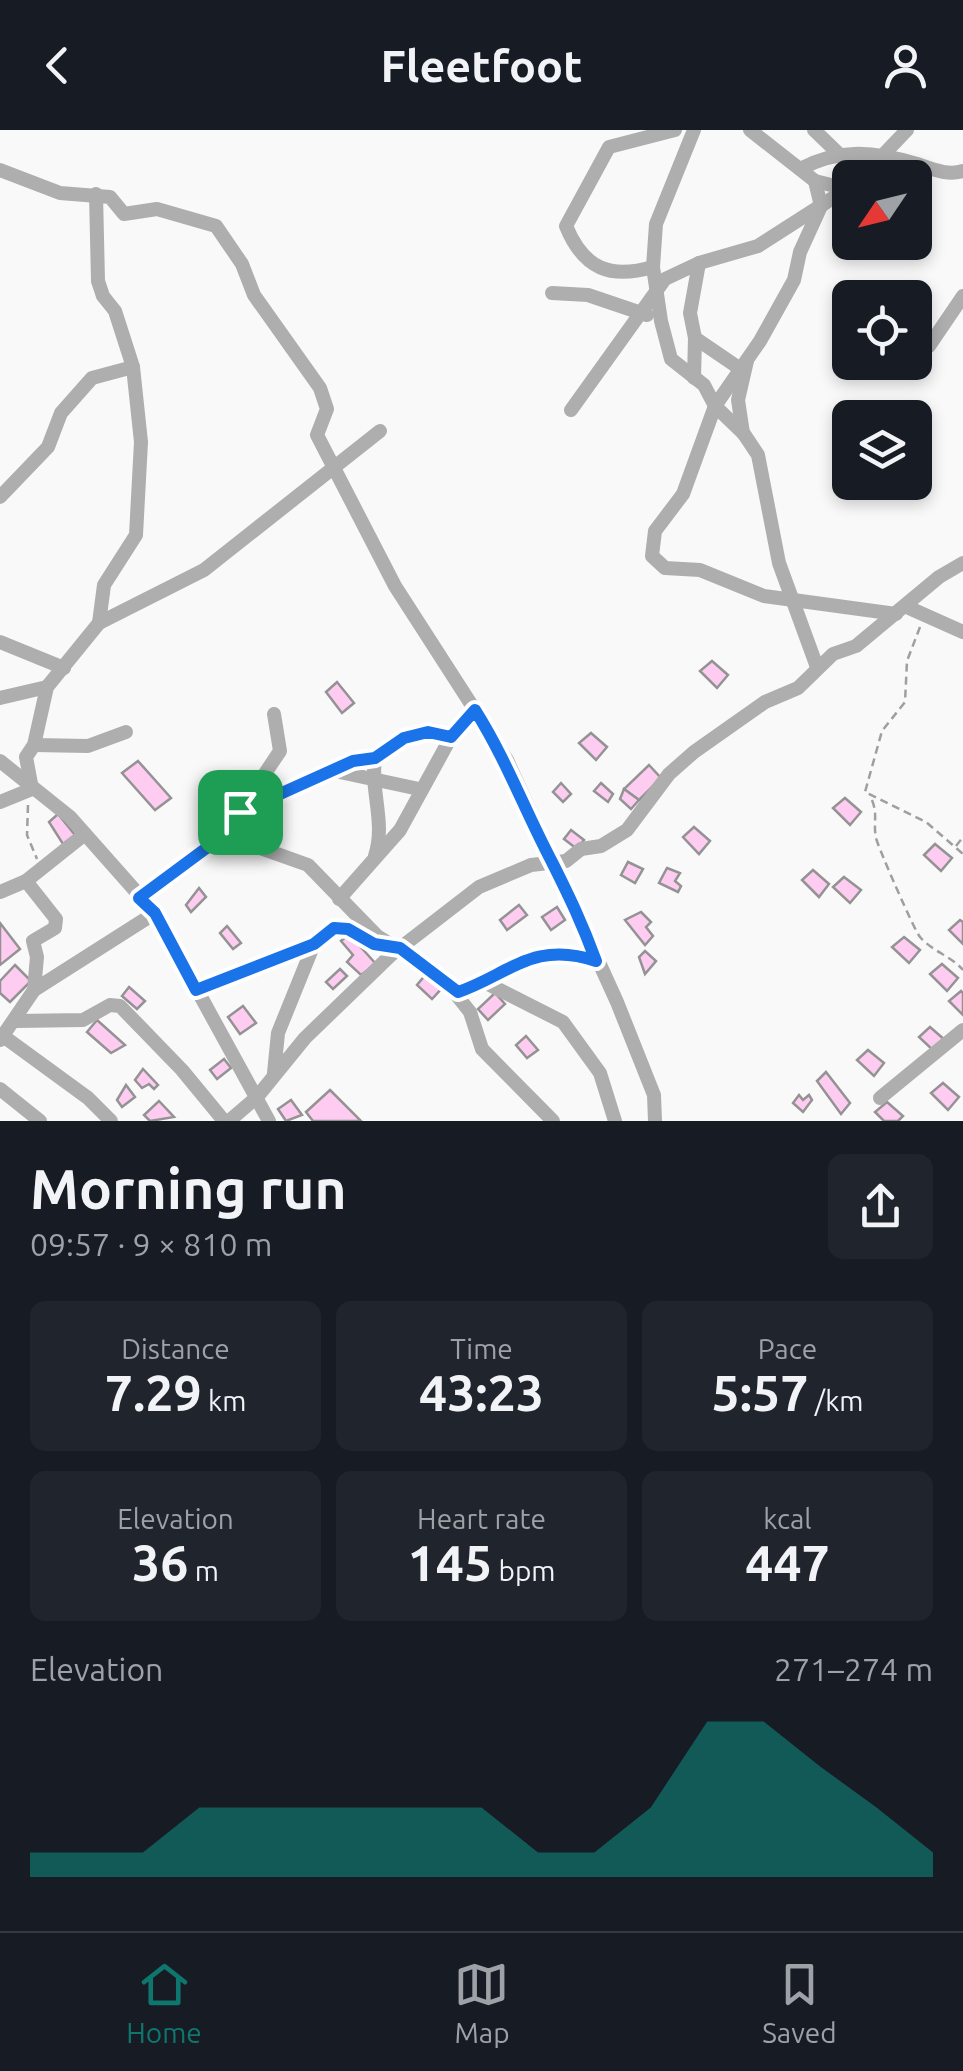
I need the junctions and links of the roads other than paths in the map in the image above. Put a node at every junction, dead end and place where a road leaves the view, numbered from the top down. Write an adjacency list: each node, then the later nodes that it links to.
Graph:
1 (674, 130): 18 (street)
2 (694, 130): 18 (street)
3 (750, 130): 9 (street)
4 (814, 130): 6 (street)
5 (908, 130): 7 (street)
6 (838, 152): 7 (street); 9 (street)
7 (886, 156): 8 (street); 11 (street)
8 (881, 160)
9 (800, 169): 12 (street)
10 (0, 170): 14 (street)
11 (962, 175)
12 (815, 180): 13 (street); 16 (street)
13 (832, 184)
14 (96, 194): 26 (street); 33 (street)
15 (832, 199): 16 (street)
16 (821, 206): 17 (street); 25 (street)
17 (699, 263): 18 (street); 23 (street)
18 (657, 279): 21 (street); 22 (street)
19 (552, 293): 21 (street)
20 (963, 296): 24 (street)
21 (643, 314): 22 (street); 30 (street)
22 (661, 321): 27 (street)
23 (695, 338): 25 (street); 27 (street)
24 (932, 340)
25 (744, 363): 28 (street); 32 (street)
26 (133, 367): 34 (street); 38 (street)
27 (699, 381): 28 (street); 29 (street)
28 (728, 384): 29 (street)
29 (715, 406): 32 (street); 36 (street)
30 (571, 410)
31 (380, 431): 33 (street)
32 (744, 434): 36 (street)
33 (334, 466): 38 (street); 45 (street)
34 (0, 496)
35 (963, 563): 37 (street)
36 (790, 600): 37 (street); 41 (street)
37 (902, 611): 39 (street); 41 (street)
38 (99, 623): 42 (street)
39 (963, 632)
40 (0, 642): 42 (street)
41 (817, 667): 62 (street)
42 (64, 668): 43 (street)
43 (47, 686): 44 (street); 49 (street)
44 (0, 698)
45 (475, 710): 48 (street); 62 (street)
46 (274, 714): 58 (street)
47 (126, 732): 49 (street)
48 (451, 737): 50 (street); 55 (street)
49 (34, 745): 56 (street)
50 (375, 758): 52 (street); 54 (street)
51 (0, 761): 53 (street)
52 (334, 770): 54 (street); 58 (street)
53 (16, 775): 56 (street); 57 (street)
54 (372, 776): 55 (street); 61 (street)
55 (419, 788): 61 (street)
56 (32, 789): 57 (street); 59 (street)
57 (6, 799)
58 (240, 812): 60 (street)
59 (85, 834): 63 (street); 65 (street)
60 (224, 835): 65 (street); 66 (street)
61 (374, 860): 66 (street)
62 (552, 863): 69 (street); 70 (street)
63 (26, 880): 64 (street); 72 (street)
64 (0, 892)
65 (139, 898): 67 (street)
66 (339, 899): 69 (street)
67 (155, 913): 72 (street); 73 (street)
68 (314, 944): 69 (street); 73 (street); 78 (street)
69 (400, 948): 74 (street); 78 (street)
70 (596, 961): 71 (street); 89 (street)
71 (486, 983): 74 (street); 88 (street)
72 (34, 990): 75 (street)
73 (196, 990): 80 (street)
74 (458, 992): 87 (street)
75 (17, 1021): 77 (street); 85 (street)
76 (963, 1030): 81 (street)
77 (1, 1038): 84 (street)
78 (274, 1074): 80 (street)
79 (0, 1089): 82 (street)
80 (257, 1097): 85 (street); 86 (street)
81 (880, 1098)
82 (24, 1115): 83 (street)
83 (40, 1121)
84 (111, 1121)
85 (226, 1121)
86 (269, 1121)
87 (553, 1121)
88 (616, 1121)
89 (654, 1121)

